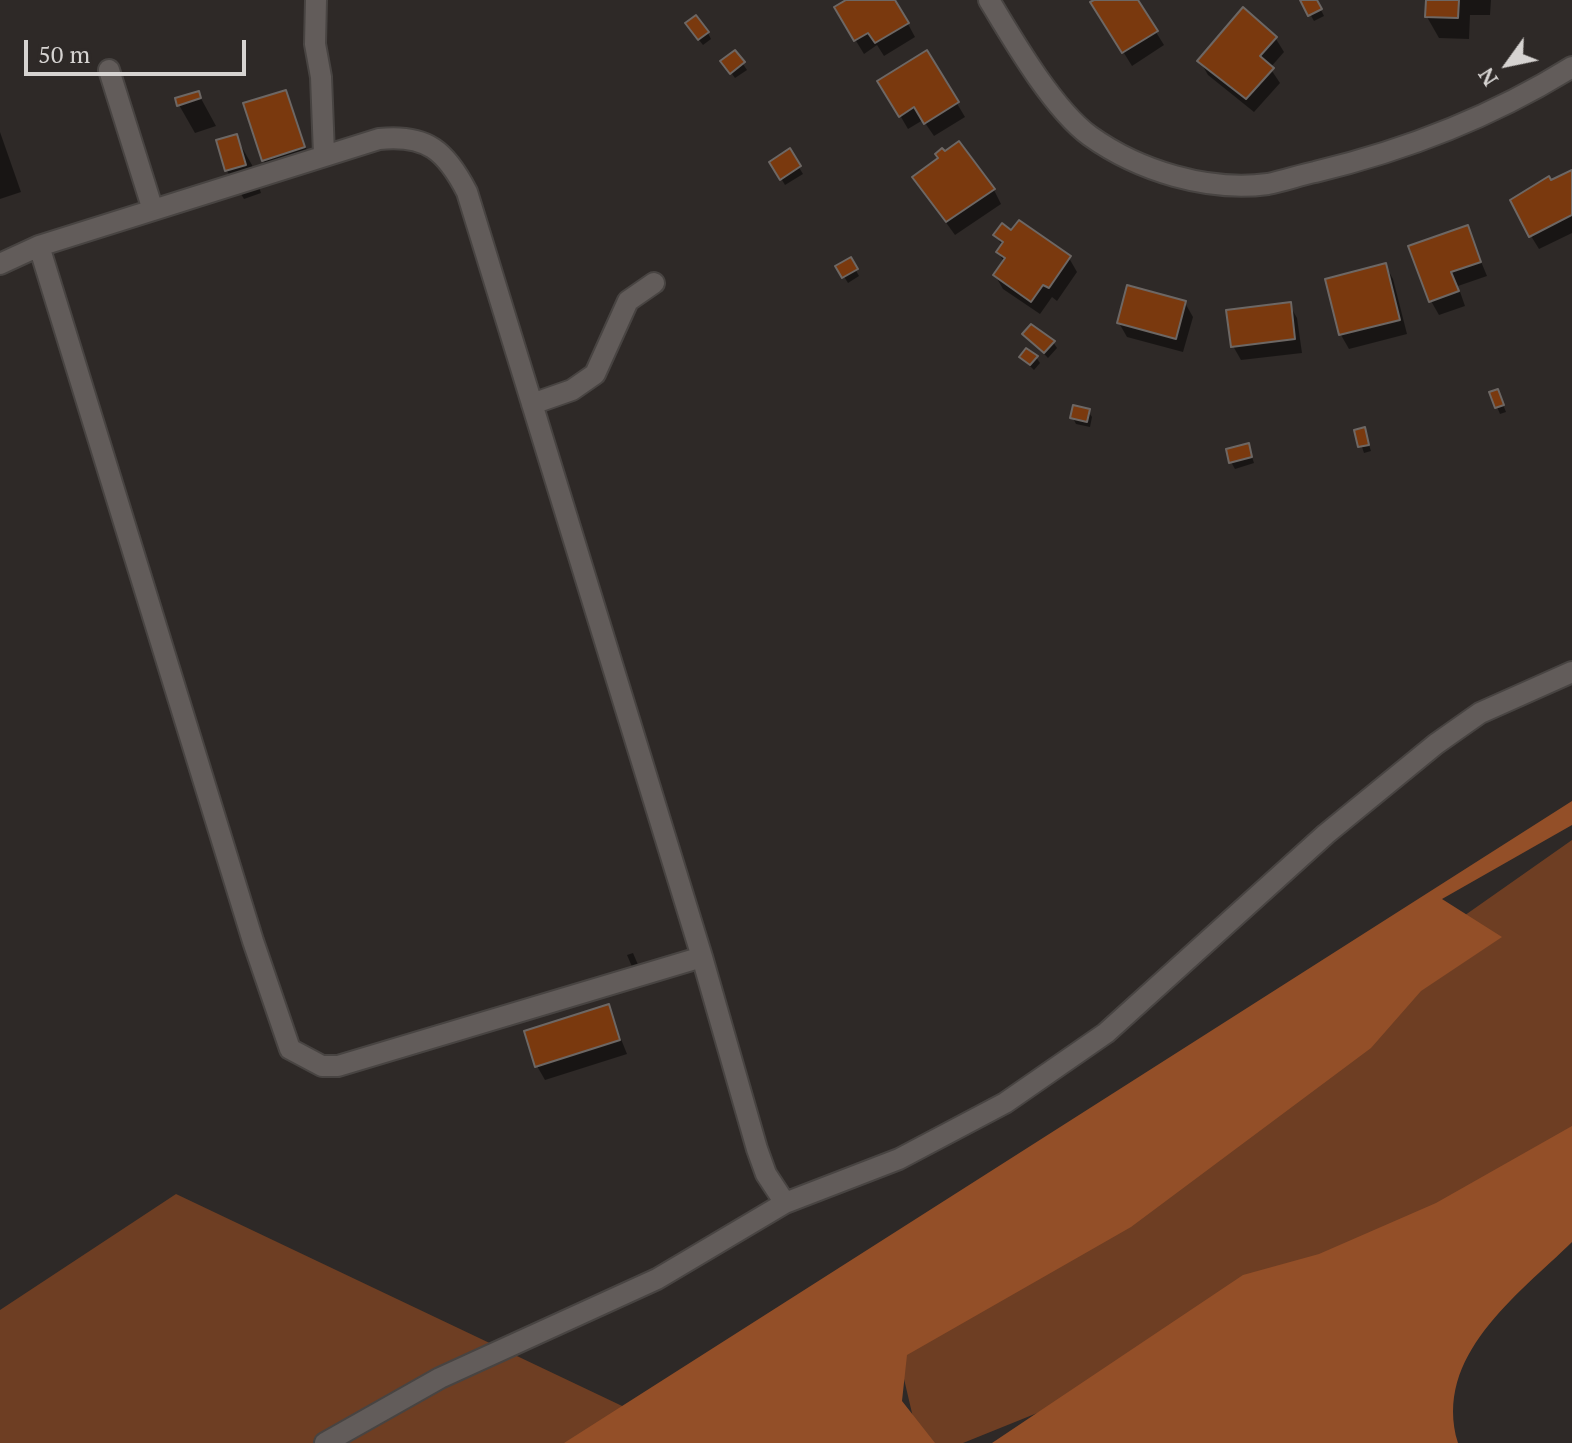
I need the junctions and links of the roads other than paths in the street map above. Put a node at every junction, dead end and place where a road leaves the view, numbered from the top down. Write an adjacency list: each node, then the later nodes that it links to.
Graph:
1 (316, 0): 5 (street)
2 (989, 0): 3 (street)
3 (1572, 67)
4 (109, 70): 6 (street)
5 (324, 154): 6 (street); 10 (street)
6 (152, 207): 7 (street)
7 (39, 246): 8 (street); 12 (street)
8 (0, 264)
9 (654, 283): 10 (street)
10 (532, 404): 12 (street)
11 (1572, 672): 13 (street)
12 (702, 957): 13 (street)
13 (785, 1203): 14 (street)
14 (325, 1443)

